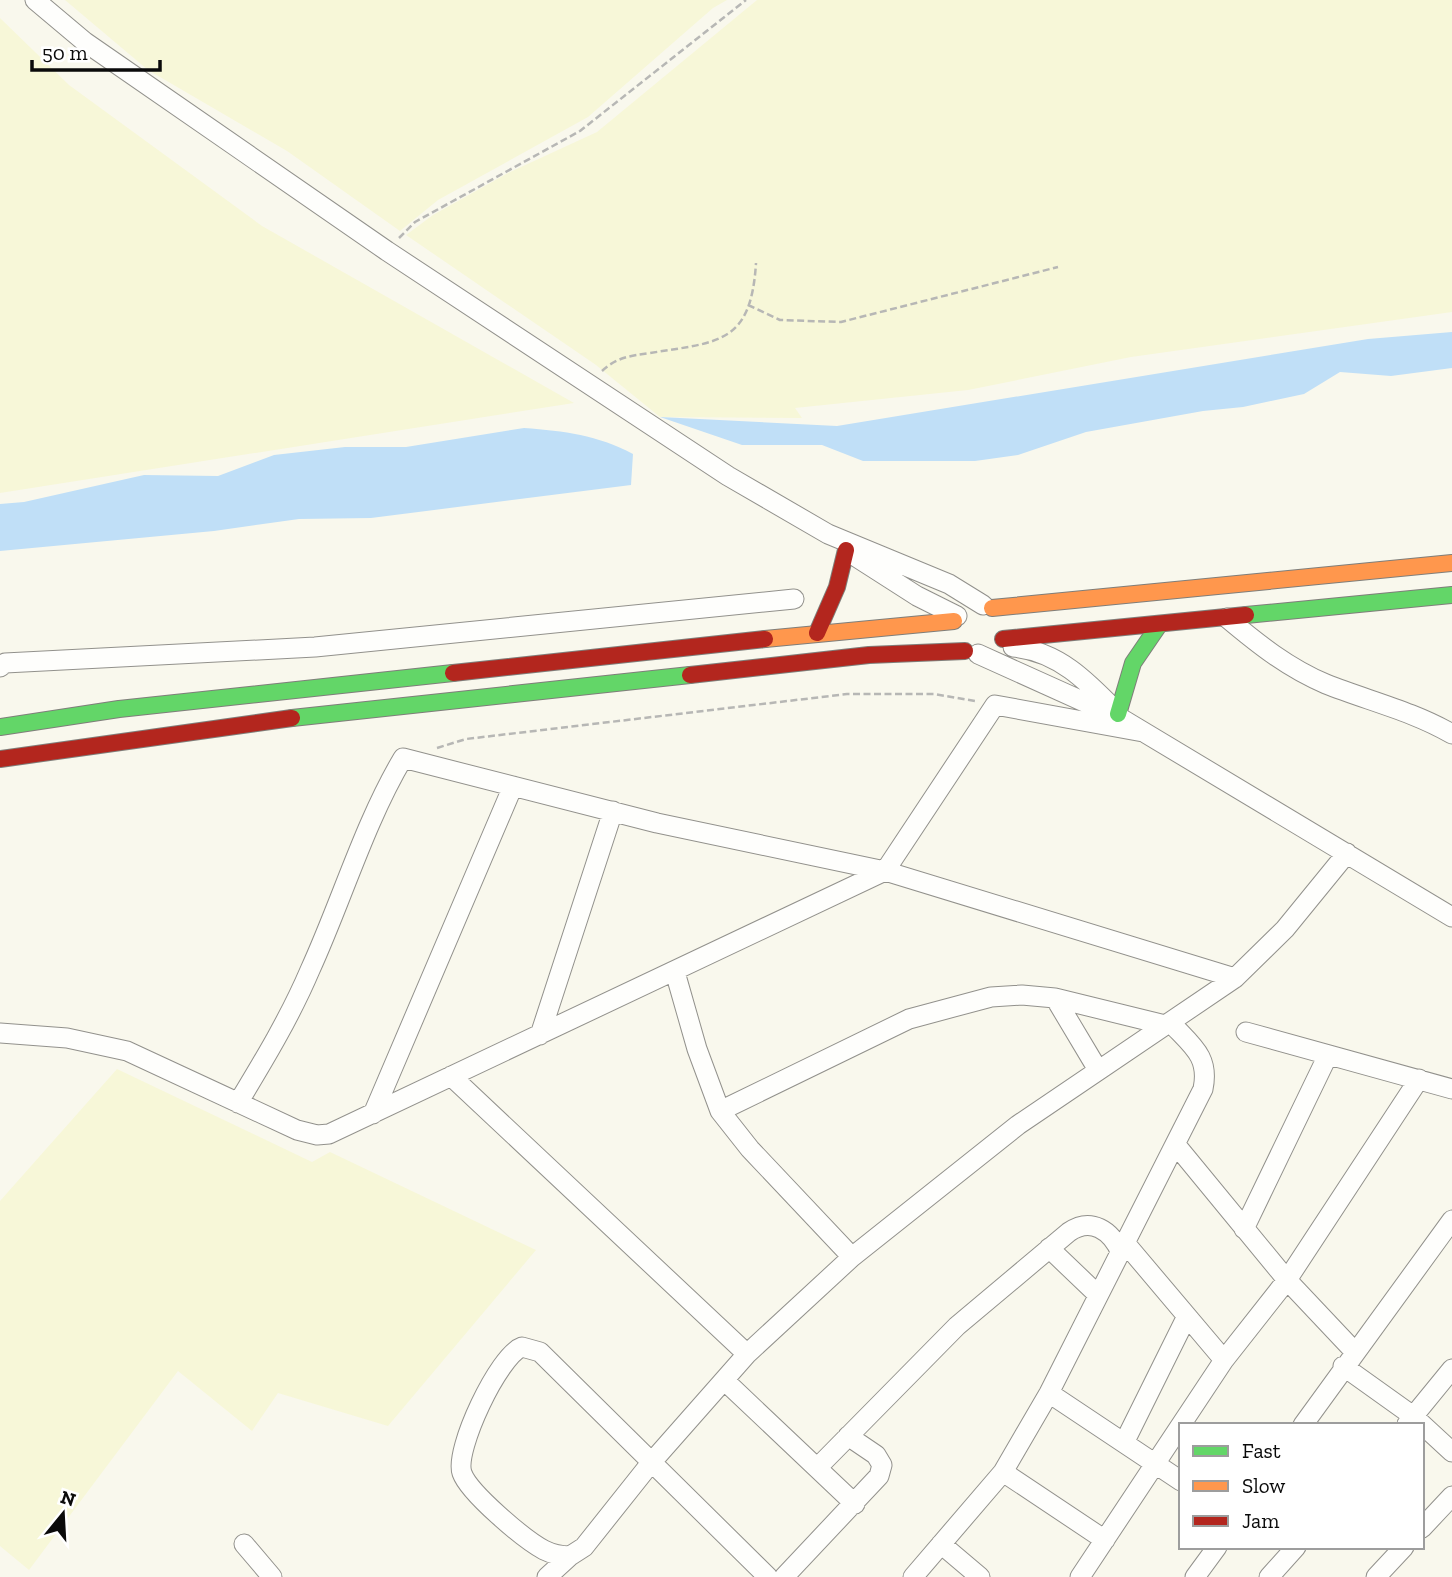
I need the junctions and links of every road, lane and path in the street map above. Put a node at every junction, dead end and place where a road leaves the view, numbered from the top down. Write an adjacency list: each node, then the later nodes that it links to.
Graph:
1 (35, 0): 3 (street)
2 (746, 0): 3 (path)
3 (387, 251): 7 (street)
4 (755, 263): 6 (path)
5 (1058, 267): 6 (path)
6 (748, 305): 7 (path)
7 (586, 386): 8 (street)
8 (828, 534): 9 (street); 13 (street)
9 (846, 550): 14 (street); 17 (main road)
10 (1452, 563): 13 (main road)
11 (1452, 595): 15 (main road)
12 (794, 599): 20 (street)
13 (987, 607): 14 (main road); 18 (main road)
14 (956, 618): 17 (main road); 19 (main road)
15 (1227, 618): 16 (main road); 25 (street)
16 (1159, 625): 18 (main road); 22 (main road)
17 (817, 633): 23 (main road)
18 (1001, 642): 19 (main road); 22 (street)
19 (972, 653): 22 (street); 27 (main road)
20 (2, 664)
21 (995, 705): 24 (street); 26 (path); 31 (street)
22 (1120, 717): 24 (street)
23 (0, 727)
24 (1143, 732): 30 (street)
25 (1452, 734)
26 (404, 758): 28 (street); 45 (street)
27 (0, 759)
28 (513, 786): 29 (street); 47 (street)
29 (613, 811): 31 (street); 39 (street)
30 (1348, 853): 32 (street); 34 (street)
31 (885, 871): 33 (street); 34 (street)
32 (1452, 917)
33 (675, 972): 39 (street); 46 (street)
34 (1236, 978): 36 (street)
35 (1055, 998): 36 (street); 41 (street); 46 (street)
36 (1168, 1024): 41 (street); 48 (street)
37 (1246, 1032): 40 (street)
38 (0, 1033): 45 (street)
39 (540, 1035): 42 (street)
40 (1328, 1055): 43 (street); 50 (street)
41 (1098, 1070): 53 (street)
42 (451, 1076): 47 (street); 57 (street)
43 (1419, 1079): 44 (street); 54 (street)
44 (1452, 1089)
45 (238, 1103): 47 (street)
46 (720, 1111): 53 (street)
47 (373, 1114)
48 (1176, 1145): 50 (street); 52 (street)
49 (1452, 1220): 58 (street)
50 (1244, 1228): 54 (street)
51 (1049, 1248): 52 (street); 55 (street); 68 (street)
52 (1124, 1248): 55 (street); 56 (street)
53 (852, 1257): 57 (street)
54 (1287, 1280): 58 (street); 59 (street)
55 (1097, 1294): 62 (street)
56 (1186, 1318): 59 (street); 69 (street)
57 (747, 1354): 61 (street)
58 (1349, 1359): 63 (street); 65 (street)
59 (1224, 1360): 64 (street)
60 (1452, 1369): 63 (street)
61 (724, 1380): 72 (street); 73 (street)
62 (1049, 1393): 69 (street); 74 (street)
63 (1410, 1421)
64 (1181, 1423)
65 (1304, 1423)
66 (1179, 1426): 71 (street)
67 (1424, 1431): 70 (street)
68 (848, 1436): 73 (street); 77 (street)
69 (1124, 1443): 71 (street)
70 (1452, 1452)
71 (1154, 1463): 75 (street); 79 (street)
72 (650, 1464): 85 (street); 85 (street); 88 (street)
73 (817, 1468): 77 (street)
74 (1003, 1472): 79 (street); 81 (street)
75 (1179, 1480)
76 (1452, 1496): 78 (street)
77 (855, 1504): 89 (street)
78 (1424, 1526)
79 (1105, 1540): 92 (street)
80 (244, 1544): 86 (street)
81 (940, 1544): 90 (street); 91 (street)
82 (1216, 1549): 93 (street)
83 (1294, 1549): 94 (street)
84 (1402, 1549): 95 (street)
85 (570, 1556): 87 (street)
86 (272, 1577)
87 (547, 1577)
88 (768, 1577)
89 (784, 1577)
90 (913, 1577)
91 (980, 1577)
92 (1080, 1577)
93 (1195, 1577)
94 (1269, 1577)
95 (1376, 1577)

